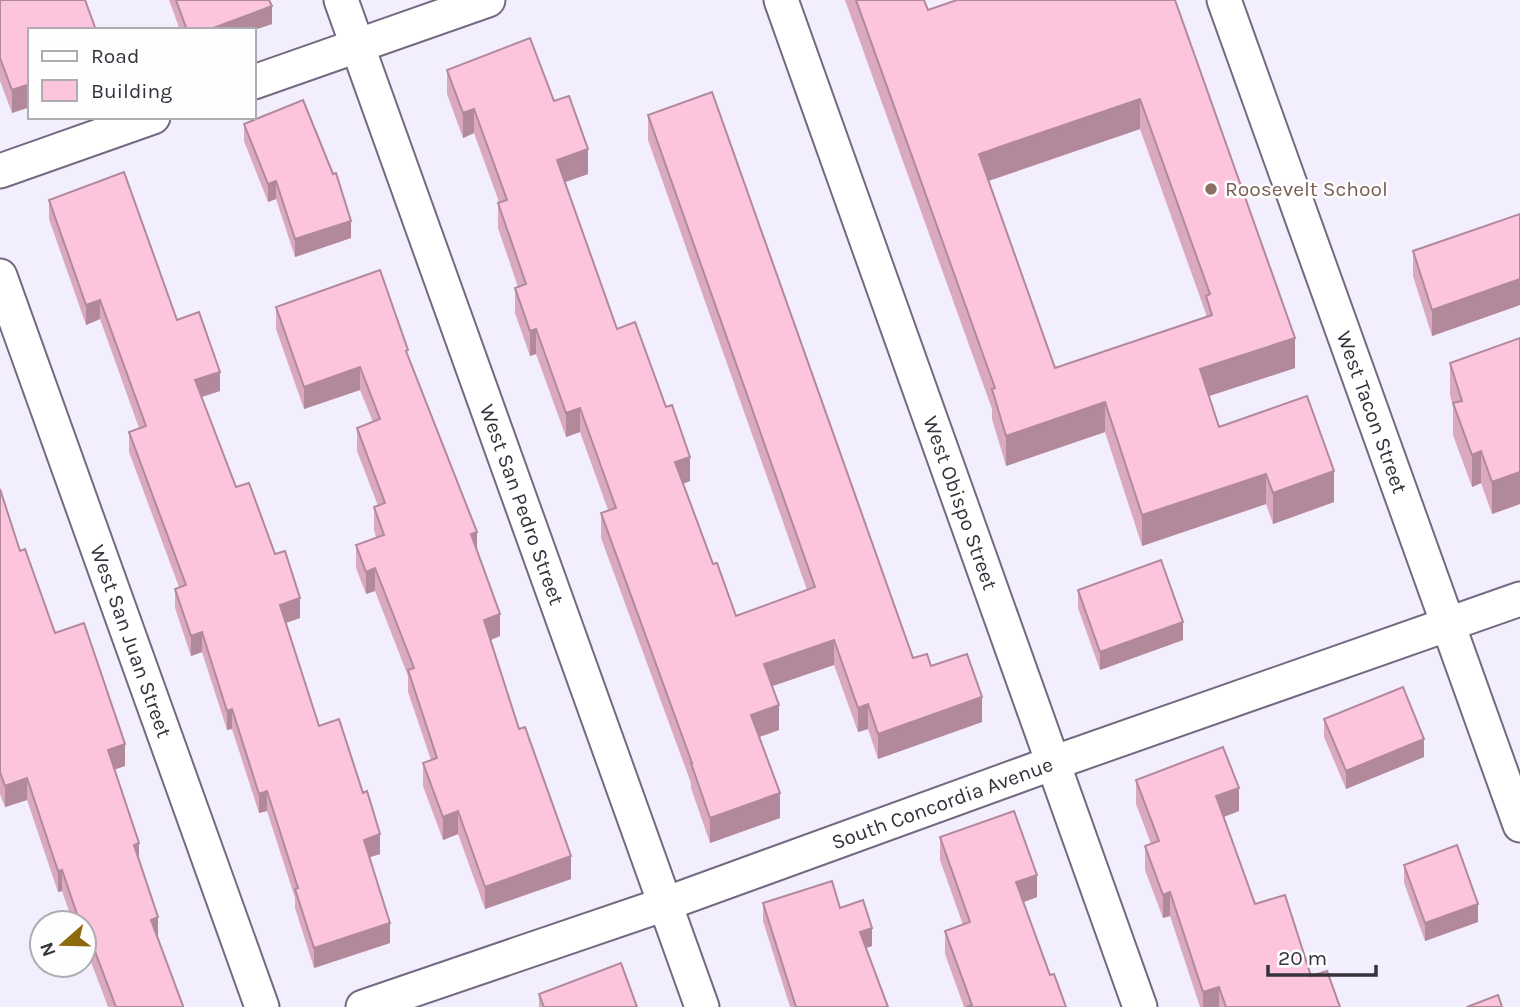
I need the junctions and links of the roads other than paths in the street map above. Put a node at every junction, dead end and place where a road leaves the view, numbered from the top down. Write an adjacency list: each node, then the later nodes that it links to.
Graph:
1 (341, 0): 5 (street, West San Pedro Street)
2 (488, 0): 5 (street)
3 (781, 0): 12 (street, West Obispo Street)
4 (1224, 0): 11 (street, West Tacon Street)
5 (358, 46): 6 (street); 14 (street, West San Pedro Street)
6 (256, 81)
7 (147, 119): 8 (street)
8 (0, 171)
9 (0, 276): 15 (street, West San Juan Street)
10 (1520, 599): 11 (street, South Concordia Avenue)
11 (1448, 624): 12 (street, South Concordia Avenue); 13 (street, West Tacon Street)
12 (1053, 763): 14 (street, South Concordia Avenue); 18 (street, West Obispo Street)
13 (1520, 825)
14 (665, 904): 16 (street, South Concordia Avenue); 17 (street, West San Pedro Street)
15 (262, 1007)
16 (363, 1007)
17 (702, 1007)
18 (1140, 1007)

